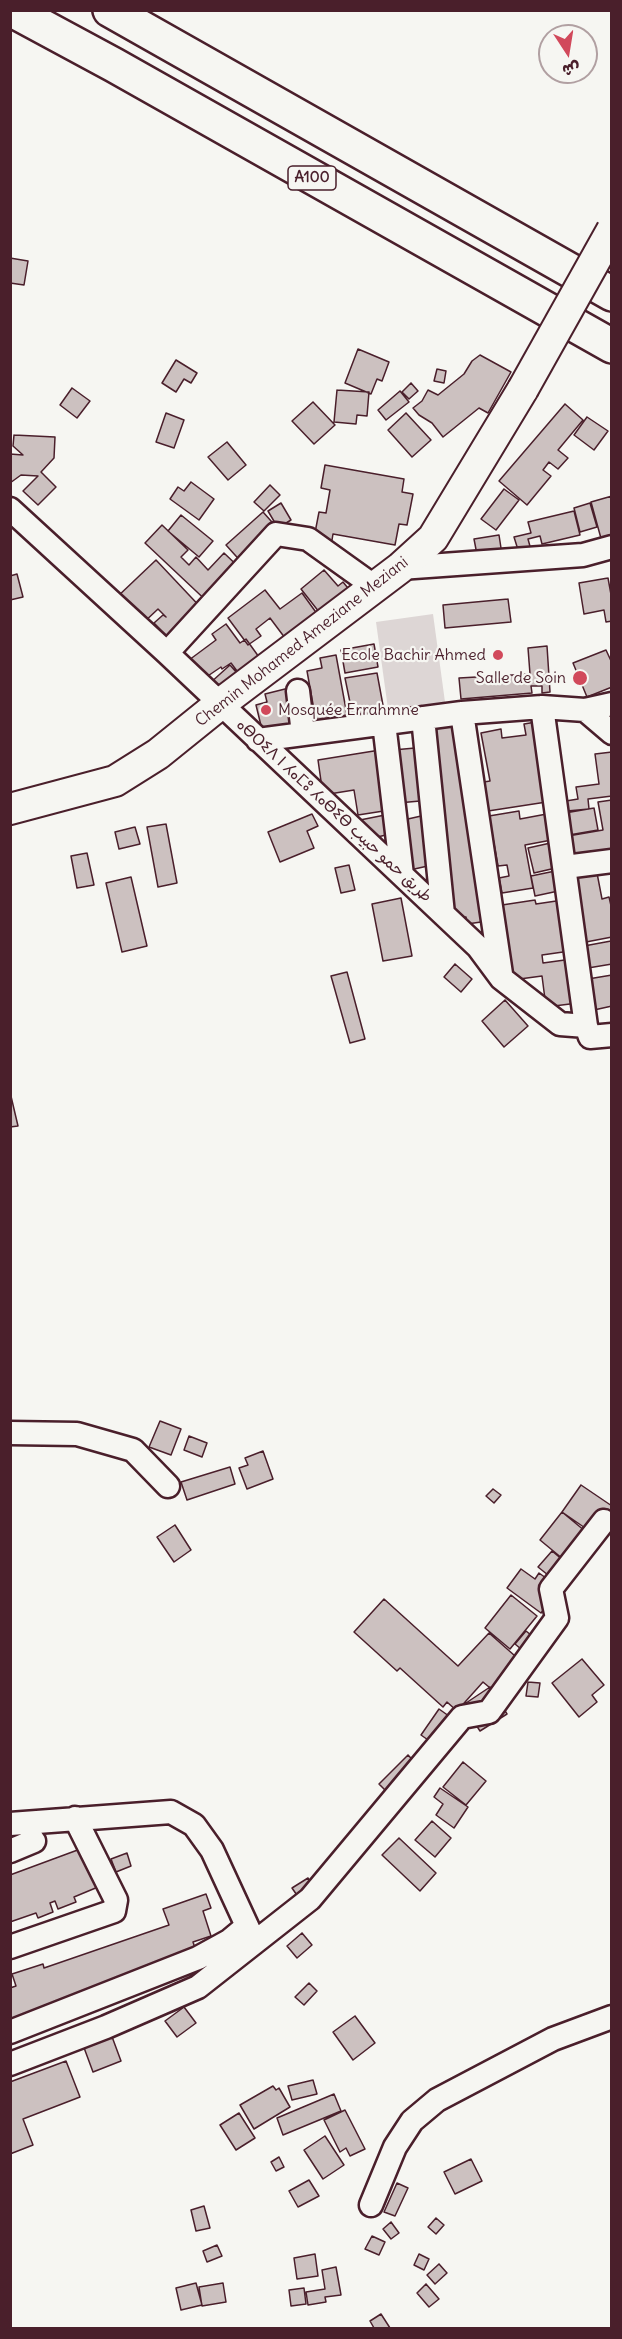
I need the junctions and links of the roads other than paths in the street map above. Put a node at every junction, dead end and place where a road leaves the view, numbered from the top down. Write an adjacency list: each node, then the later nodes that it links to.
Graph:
1 (12, 10): 5 (highway, A100)
2 (110, 10): 4 (highway)
3 (612, 230): 8 (main road, Chemin Mohamed Ameziane Meziani, bridge)
4 (612, 294)
5 (612, 346)
6 (10, 509): 10 (street, ⴰⴱⵔⵉⴷ ⵏ ⵃⴰⵎⵓ ⵃⴰⴱⵉⴱ طريق حمو حبيب)
7 (612, 547): 8 (street)
8 (400, 568): 9 (main road, Chemin Mohamed Ameziane Meziani)
9 (375, 587): 10 (street); 12 (main road, Chemin Mohamed Ameziane Meziani)
10 (167, 653): 12 (street, ⴰⴱⵔⵉⴷ ⵏ ⵃⴰⵎⵓ ⵃⴰⴱⵉⴱ طريق حمو حبيب)
11 (298, 691): 20 (street)
12 (220, 704): 21 (street, ⴰⴱⵔⵉⴷ ⵏ ⵃⴰⵎⵓ ⵃⴰⴱⵉⴱ طريق حمو حبيب); 22 (main road, Chemin Mohamed Ameziane Meziani)
13 (612, 704): 15 (street)
14 (542, 707): 15 (street); 16 (street); 24 (street)
15 (585, 710): 19 (street)
16 (462, 713): 17 (street); 27 (street)
17 (423, 718): 18 (street); 26 (street)
18 (384, 723): 20 (street); 25 (street)
19 (612, 733)
20 (303, 734): 21 (street)
21 (258, 740): 25 (street, ⴰⴱⵔⵉⴷ ⵏ ⵃⴰⵎⵓ ⵃⴰⴱⵉⴱ طريق حمو حبيب)
22 (10, 809)
23 (612, 861): 24 (street)
24 (566, 867): 28 (street)
25 (402, 875): 26 (street, ⴰⴱⵔⵉⴷ ⵏ ⵃⴰⵎⵓ ⵃⴰⴱⵉⴱ طريق حمو حبيب)
26 (443, 914): 27 (street, ⴰⴱⵔⵉⴷ ⵏ ⵃⴰⵎⵓ ⵃⴰⴱⵉⴱ طريق حمو حبيب)
27 (501, 978): 28 (street, ⴰⴱⵔⵉⴷ ⵏ ⵃⴰⵎⵓ ⵃⴰⴱⵉⴱ طريق حمو حبيب)
28 (586, 1026): 29 (street, ⴰⴱⵔⵉⴷ ⵏ ⵃⴰⵎⵓ ⵃⴰⴱⵉⴱ طريق حمو حبيب)
29 (612, 1035)
30 (10, 1433): 31 (street)
31 (168, 1486)
32 (604, 1521): 37 (street)
33 (75, 1818): 34 (street); 37 (street); 38 (street)
34 (10, 1824)
35 (34, 1841): 36 (street)
36 (10, 1851)
37 (250, 1934): 40 (street); 41 (street)
38 (10, 1947)
39 (612, 2017): 42 (street)
40 (10, 2032)
41 (10, 2064)
42 (371, 2205)

